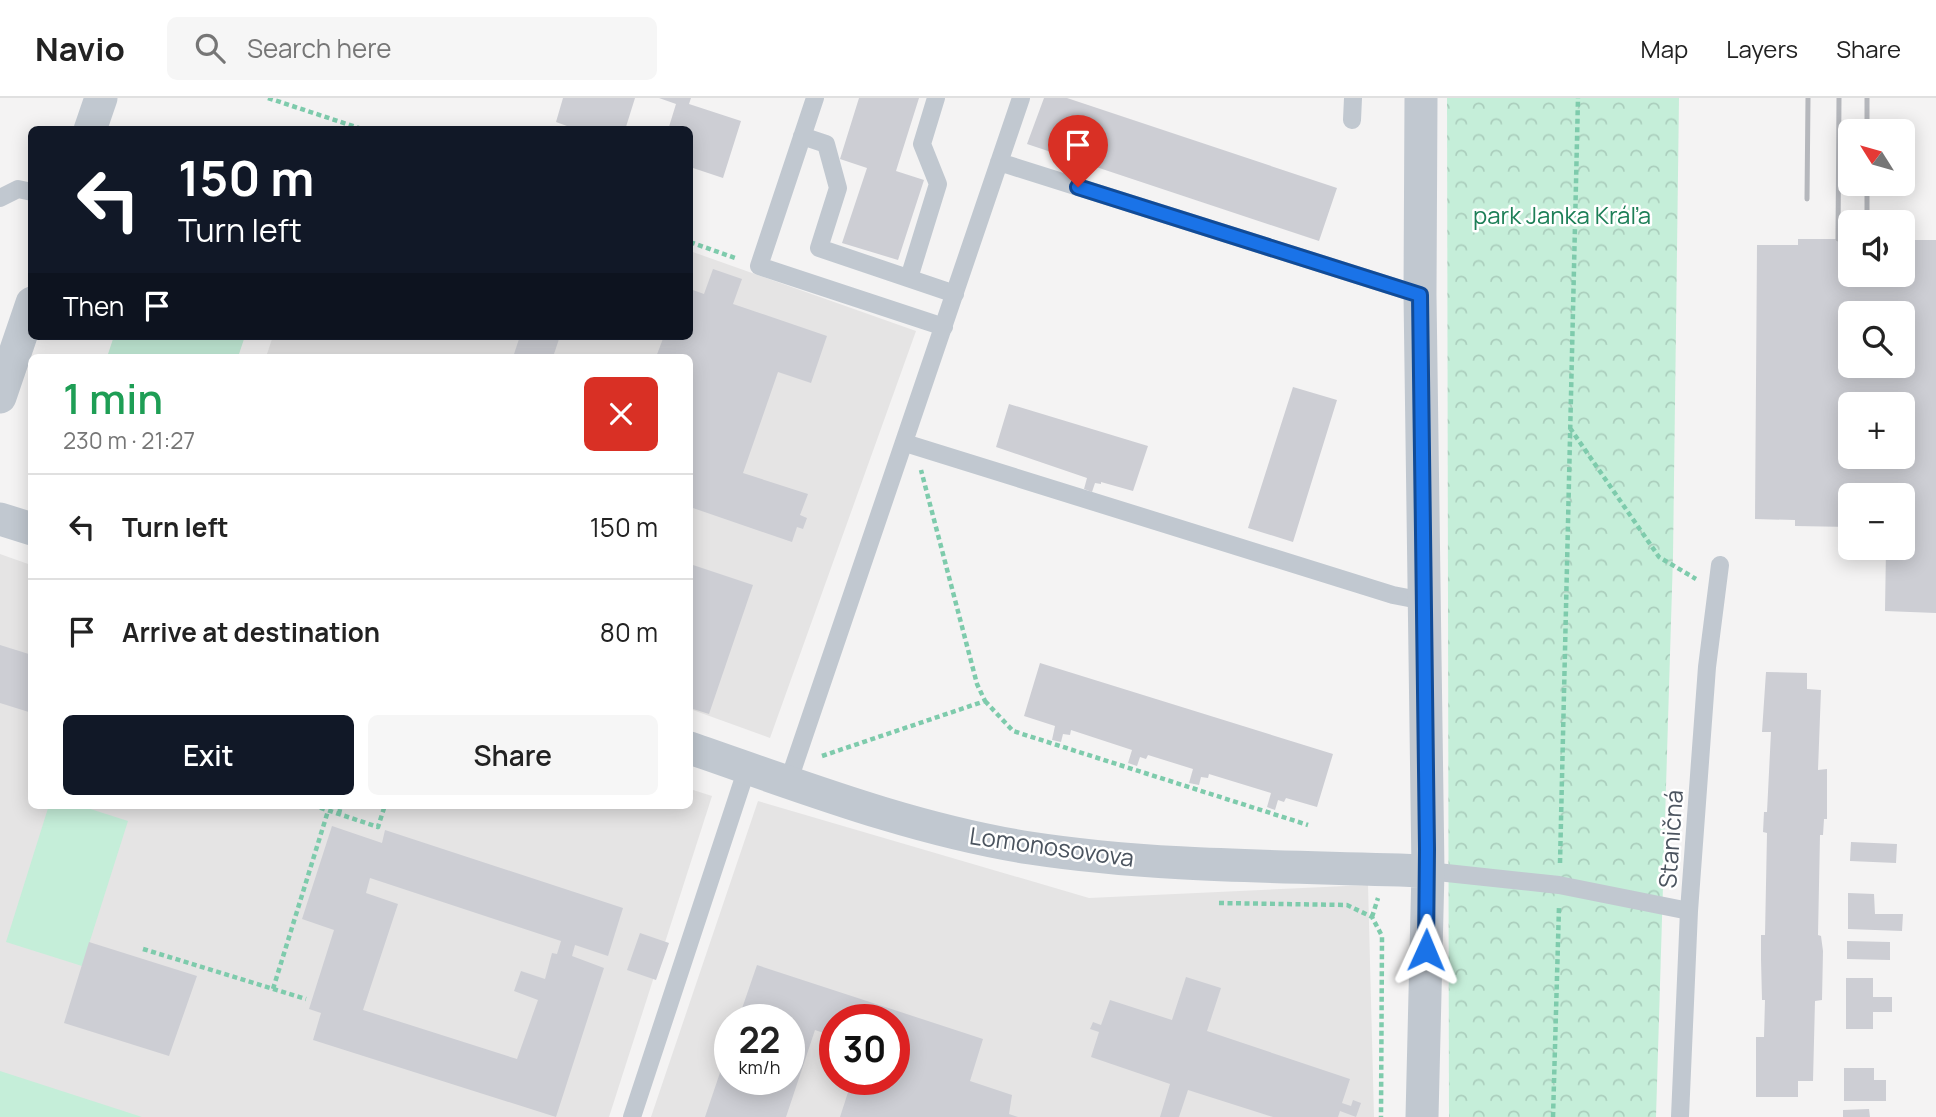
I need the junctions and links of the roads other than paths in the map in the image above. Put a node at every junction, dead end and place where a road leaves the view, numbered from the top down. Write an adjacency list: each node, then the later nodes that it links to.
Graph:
1 (101, 98): 8 (street)
2 (815, 98): 9 (lane)
3 (936, 98): 13 (lane)
4 (1021, 98): 10 (lane)
5 (1353, 98): 7 (lane)
6 (1420, 98): 15 (street)
7 (1352, 120)
8 (91, 126)
9 (802, 135): 13 (lane); 17 (lane)
10 (999, 162): 14 (lane); 15 (lane)
11 (28, 191): 12 (lane)
12 (0, 198)
13 (909, 278): 14 (lane)
14 (955, 294): 17 (lane)
15 (1420, 295): 23 (street)
16 (28, 315): 18 (street)
17 (944, 327): 19 (lane)
18 (0, 397)
19 (910, 444): 23 (lane); 26 (lane)
20 (0, 519): 21 (street)
21 (28, 529)
22 (1719, 570): 28 (lane, Staničná)
23 (1424, 601): 27 (street)
24 (693, 749): 25 (street, Lomonosovova)
25 (747, 768): 26 (street, Lomonosovova); 29 (lane)
26 (792, 773): 27 (street, Lomonosovova)
27 (1428, 872): 28 (lane); 30 (street)
28 (1689, 911): 31 (lane, Staničná)
29 (632, 1117)
30 (1422, 1117)
31 (1680, 1117)

